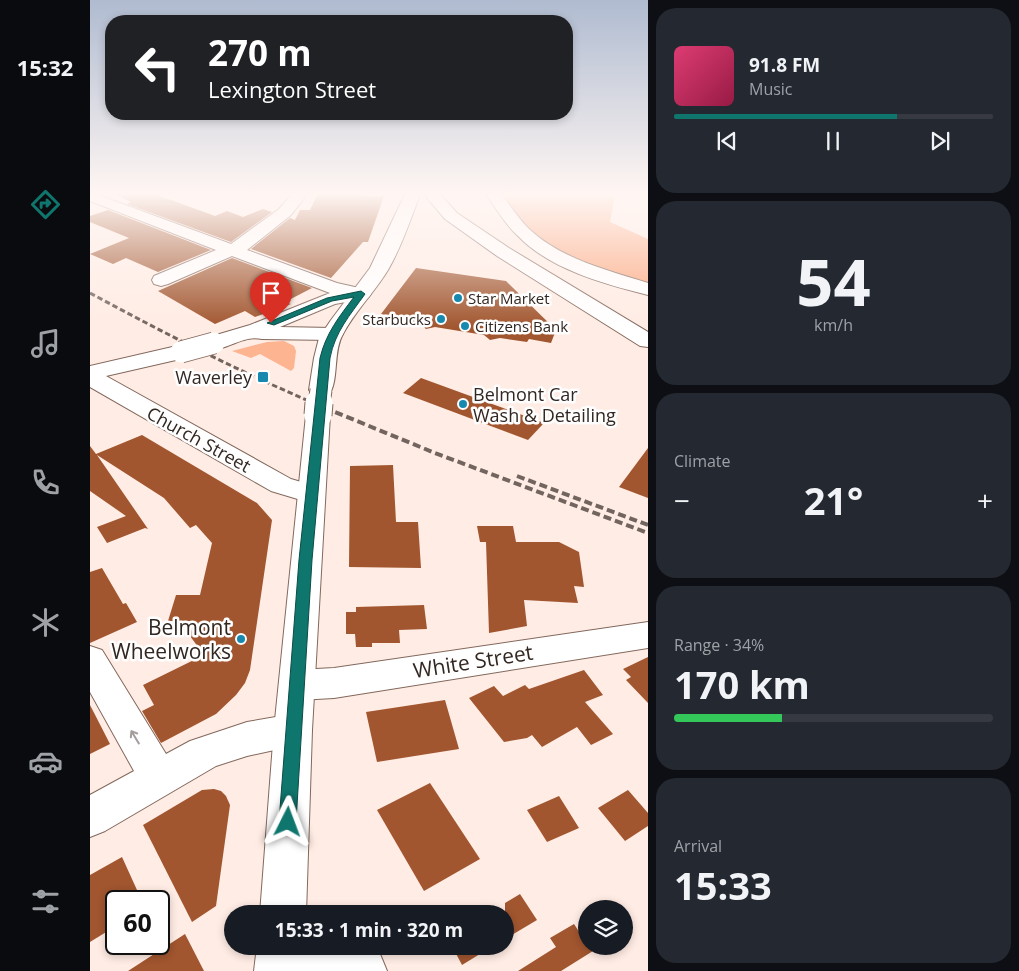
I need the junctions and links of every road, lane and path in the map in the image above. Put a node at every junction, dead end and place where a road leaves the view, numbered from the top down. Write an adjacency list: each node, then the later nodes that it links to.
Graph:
1 (199, 237): 6 (street)
2 (250, 237): 6 (street)
3 (394, 237): 9 (street)
4 (482, 237): 11 (street)
5 (531, 237): 8 (street)
6 (233, 250): 7 (street); 9 (street)
7 (161, 280)
8 (648, 289)
9 (361, 294): 10 (street); 12 (street)
10 (332, 334): 12 (street); 16 (street)
11 (647, 340)
12 (214, 343): 13 (street, bridge)
13 (173, 354): 14 (street); 15 (street)
14 (90, 374): 15 (street, Church Street)
15 (137, 404): 16 (street, Church Street)
16 (311, 494): 19 (street)
17 (648, 635): 19 (street, White Street)
18 (90, 660): 21 (street, one-way to 18)
19 (298, 685): 20 (street)
20 (293, 730): 21 (street); 23 (street)
21 (160, 779): 22 (street)
22 (90, 817)
23 (283, 905)
24 (279, 955): 25 (street)
25 (278, 971)
26 (315, 971): 27 (street)
27 (363, 971)

